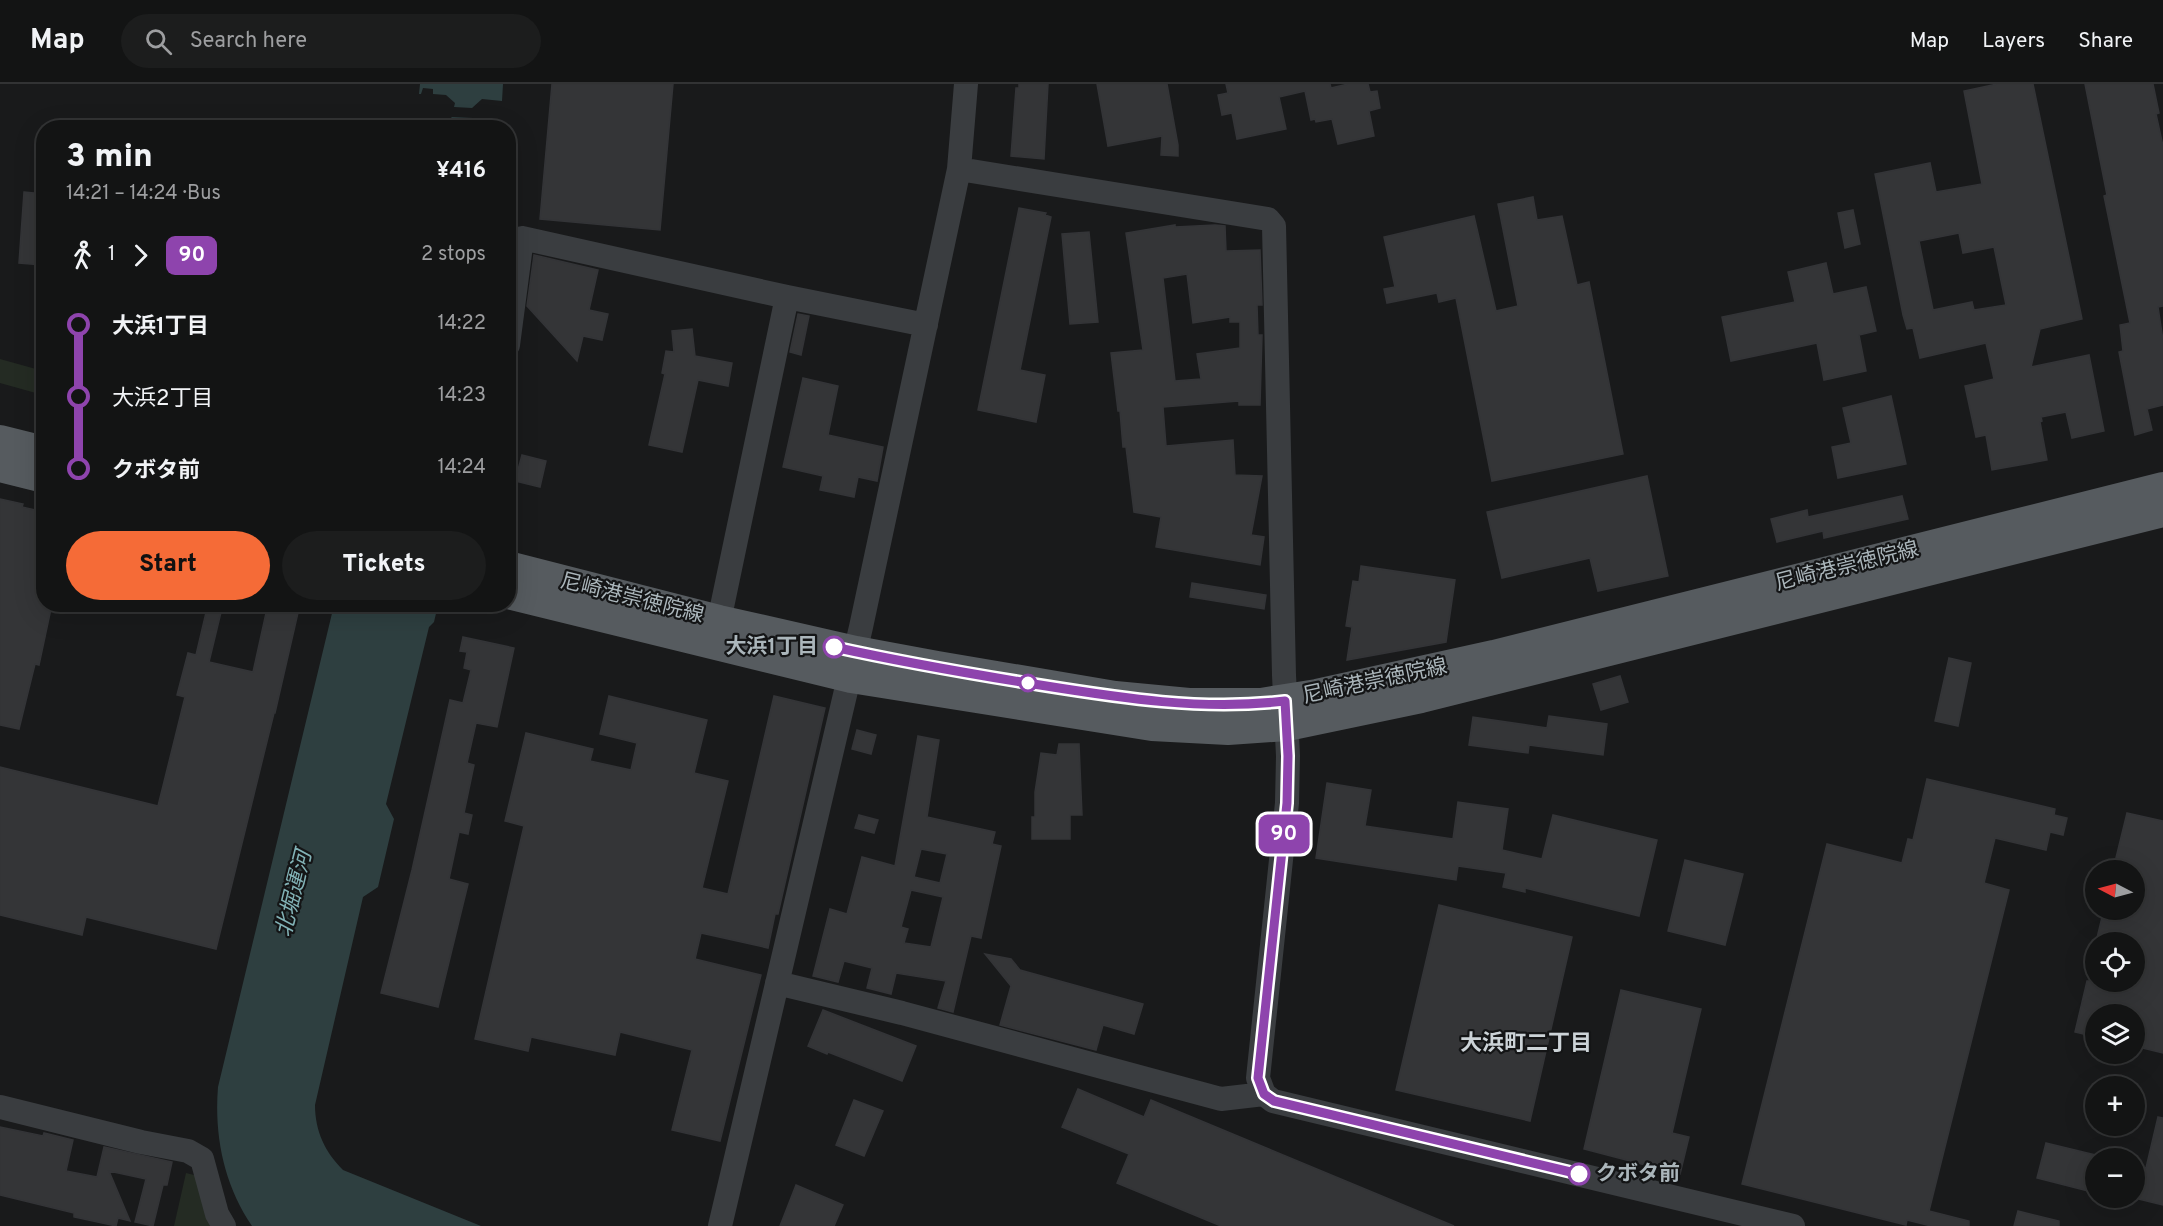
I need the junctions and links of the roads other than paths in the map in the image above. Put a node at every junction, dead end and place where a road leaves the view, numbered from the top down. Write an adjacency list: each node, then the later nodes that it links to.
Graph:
1 (966, 84): 2 (street)
2 (959, 169): 5 (street); 16 (street)
3 (516, 284): 4 (street)
4 (787, 297): 5 (street); 14 (street)
5 (926, 325): 15 (street)
6 (0, 441): 7 (main road)
7 (36, 450)
8 (0, 466): 9 (main road)
9 (36, 475)
10 (2163, 488): 16 (main road, 尼崎港崇徳院線)
11 (2163, 511): 16 (main road, 尼崎港崇徳院線)
12 (516, 569): 14 (main road, 尼崎港崇徳院線)
13 (516, 595): 15 (main road, 尼崎港崇徳院線)
14 (719, 621): 15 (main road, 尼崎港崇徳院線)
15 (853, 664): 16 (main road, 尼崎港崇徳院線); 17 (street)
16 (1286, 713): 18 (street)
17 (777, 982): 18 (street); 21 (street)
18 (1264, 1094): 22 (street)
19 (0, 1107): 20 (street)
20 (225, 1226)
21 (720, 1226)
22 (1793, 1226)

